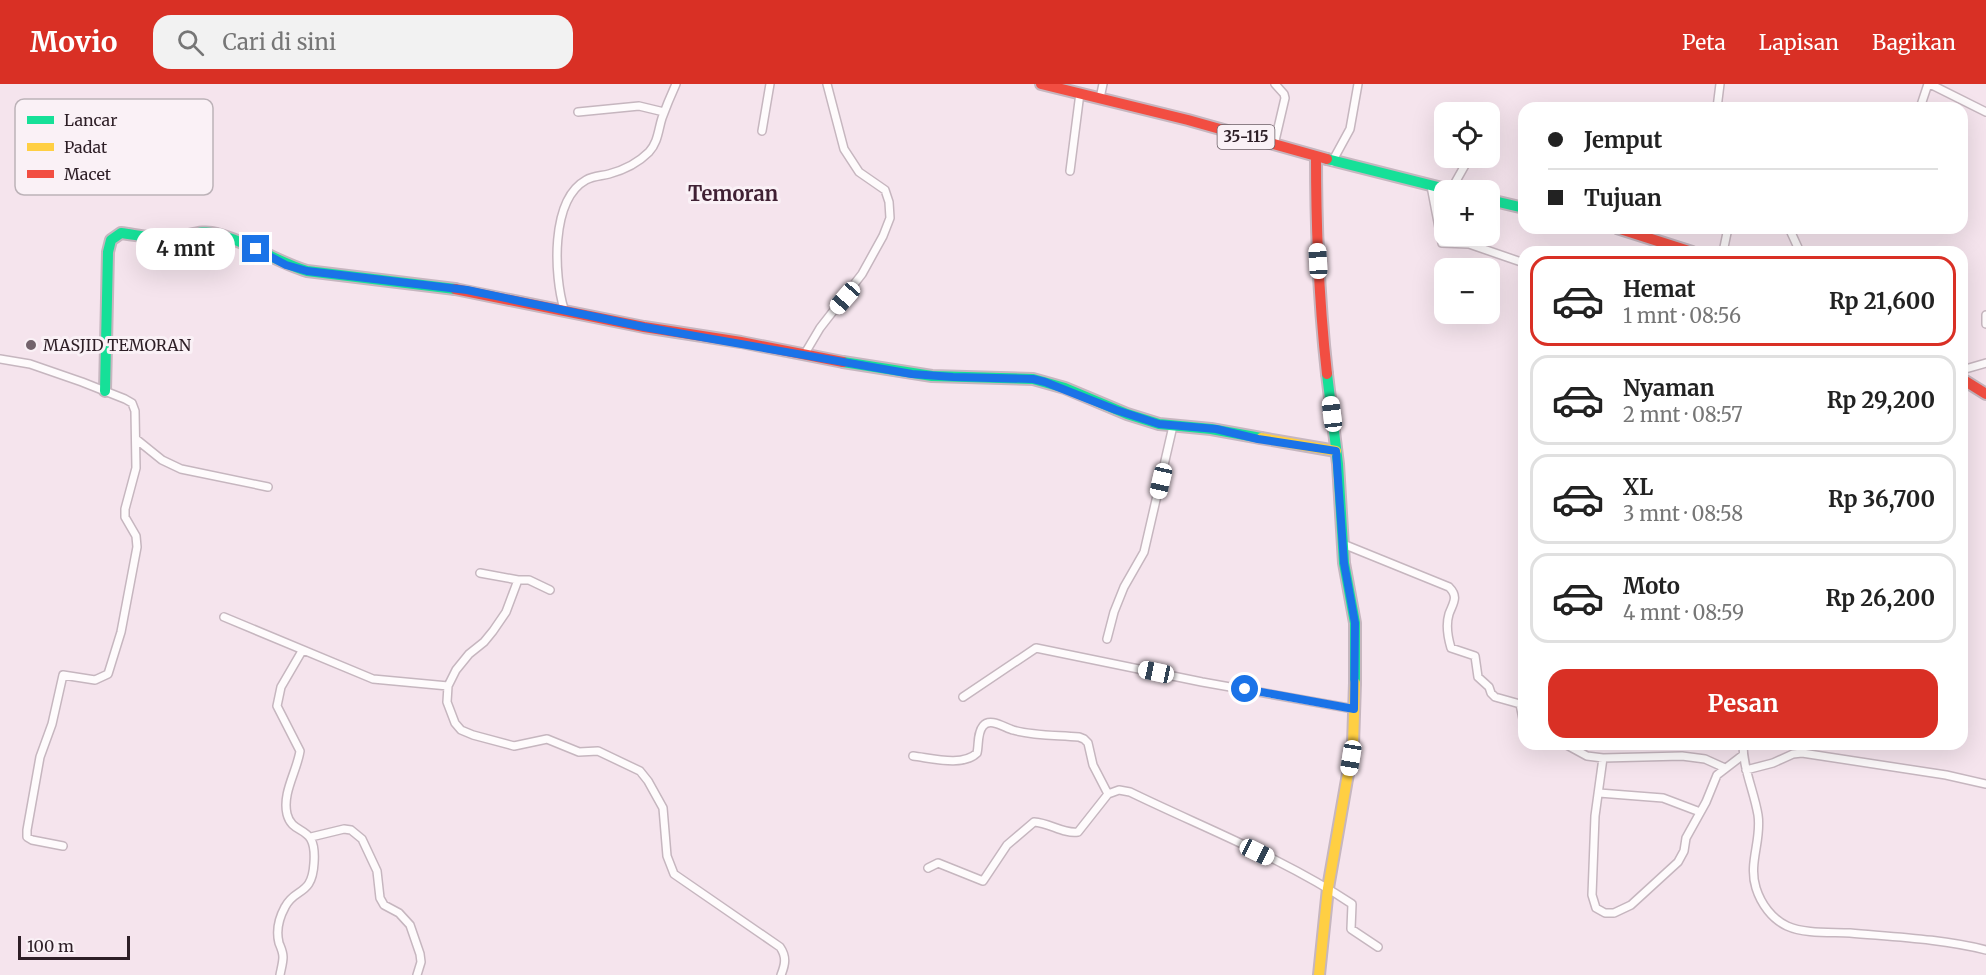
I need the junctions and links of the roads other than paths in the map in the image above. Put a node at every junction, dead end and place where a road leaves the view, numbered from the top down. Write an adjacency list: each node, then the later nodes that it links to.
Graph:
1 (676, 84): 17 (street)
2 (770, 84): 19 (street)
3 (827, 84): 34 (street)
4 (1041, 84): 10 (street, 35-115)
5 (1103, 84): 11 (street)
6 (1275, 84): 20 (street)
7 (1358, 84): 22 (street)
8 (1720, 84): 12 (street)
9 (1929, 84): 13 (street); 14 (street)
10 (1080, 93): 11 (street, 35-115); 23 (street)
11 (1100, 98): 20 (street, 35-115)
12 (1718, 102)
13 (1922, 102)
14 (1966, 102)
15 (1968, 103): 18 (street)
16 (578, 112): 17 (street)
17 (664, 112): 31 (street)
18 (1986, 112)
19 (762, 130)
20 (1274, 145): 21 (street, 35-115)
21 (1316, 157): 22 (street, 35-115); 43 (street)
22 (1332, 162): 24 (street, 35-115)
23 (1070, 171)
24 (1431, 186): 25 (street, 35-115); 30 (street)
25 (1434, 187)
26 (1500, 202): 27 (street)
27 (1518, 207)
28 (1636, 234): 29 (street)
29 (1673, 246)
30 (1518, 261)
31 (564, 309): 34 (street); 39 (street)
32 (1986, 315): 33 (street)
33 (1986, 324)
34 (804, 355): 41 (street)
35 (0, 359): 39 (street)
36 (1986, 363): 37 (street)
37 (1968, 368)
38 (1968, 382): 40 (street)
39 (105, 391): 42 (street)
40 (1986, 394)
41 (1173, 426): 43 (street); 50 (street)
42 (136, 439): 44 (street); 68 (street)
43 (1336, 451): 45 (street)
44 (268, 487)
45 (1343, 544): 54 (street); 55 (street)
46 (480, 573): 47 (street)
47 (518, 580): 48 (street); 52 (street)
48 (550, 590)
49 (224, 617): 51 (street)
50 (1107, 639)
51 (302, 651): 52 (street); 67 (street)
52 (448, 686): 75 (street)
53 (963, 697): 55 (street)
54 (1518, 703)
55 (1354, 709): 70 (street)
56 (1574, 750): 60 (street)
57 (1743, 750): 59 (street)
58 (913, 756): 65 (street)
59 (1743, 756): 61 (street); 62 (street)
60 (1603, 758): 61 (street); 64 (street)
61 (1725, 768): 66 (street)
62 (1746, 770): 63 (street); 72 (street)
63 (1986, 784)
64 (1599, 793): 66 (street); 66 (street)
65 (1108, 794): 69 (street); 70 (street)
66 (1700, 812)
67 (311, 837): 73 (street); 74 (street)
68 (63, 846)
69 (928, 868)
70 (1328, 888): 71 (street); 76 (street)
71 (1377, 947)
72 (1986, 950)
73 (280, 975)
74 (417, 975)
75 (781, 975)
76 (1319, 975)

